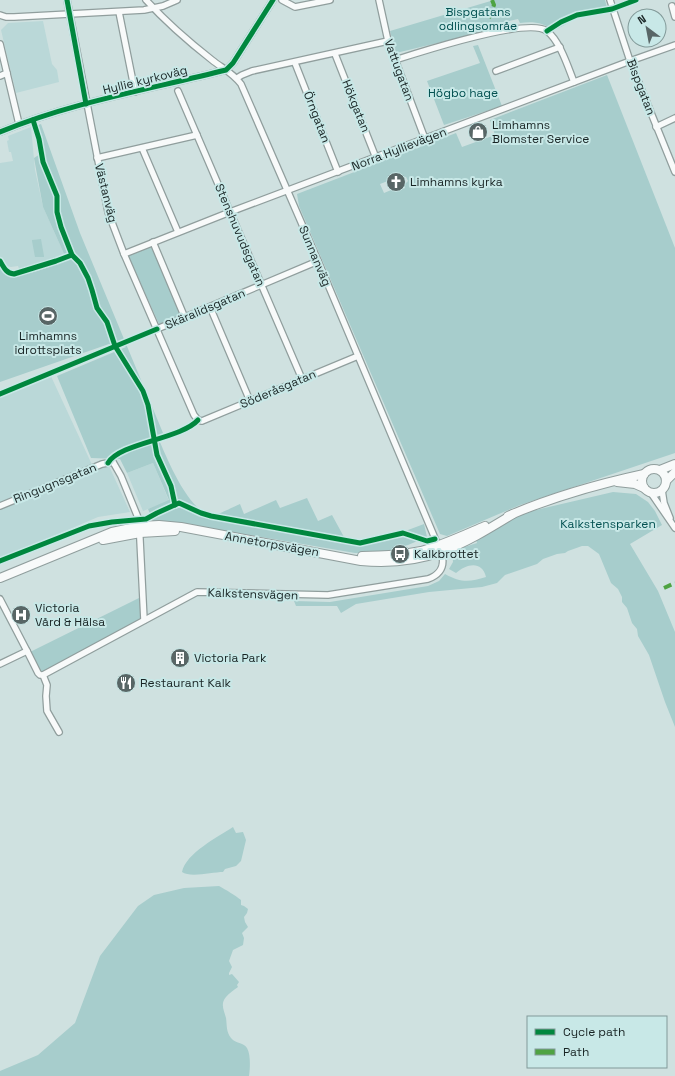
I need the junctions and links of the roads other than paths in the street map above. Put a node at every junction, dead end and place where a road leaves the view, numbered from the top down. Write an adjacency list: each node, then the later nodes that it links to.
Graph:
1 (66, 0): 13 (street, Västanväg)
2 (146, 0): 10 (street, Sunnanväg)
3 (177, 0): 10 (street)
4 (273, 0): 23 (street)
5 (282, 0): 6 (street)
6 (330, 0)
7 (379, 0): 15 (street, Vattugatan)
8 (610, 0): 21 (street, Bispgatan)
9 (672, 6): 14 (street)
10 (153, 8): 11 (street); 23 (street, Sunnanväg)
11 (119, 12): 13 (street); 30 (street)
12 (0, 15): 13 (street)
13 (69, 15): 31 (street, Västanväg)
14 (675, 17)
15 (388, 41): 19 (street); 20 (street, Vattugatan)
16 (0, 44): 25 (street)
17 (675, 45): 21 (street, Norra Hyllievägen)
18 (560, 48): 20 (street); 24 (street); 28 (street)
19 (335, 54): 22 (street); 40 (street, Hökgatan)
20 (395, 60): 37 (street, Vattugatan)
21 (630, 61): 28 (street, Norra Hyllievägen); 34 (street, Bispgatan)
22 (295, 63): 27 (street); 41 (street, Örngatan)
23 (226, 70): 27 (street, Sunnanväg); 30 (street, Hyllie kyrkoväg)
24 (496, 71)
25 (7, 73): 26 (street); 33 (street)
26 (0, 76)
27 (237, 78): 43 (street, Sunnanväg)
28 (574, 82): 37 (street, Norra Hyllievägen)
29 (178, 91): 36 (street, Stenshuvudsgatan)
30 (135, 92): 31 (street, Hyllie kyrkoväg)
31 (86, 104): 33 (street, Hyllie kyrkoväg); 39 (street, Västanväg)
32 (675, 118): 34 (street)
33 (19, 124): 35 (street, Hyllie kyrkoväg)
34 (656, 127): 42 (street, Bispgatan)
35 (0, 132)
36 (197, 135): 38 (street); 44 (street, Stenshuvudsgatan)
37 (425, 139): 40 (street, Norra Hyllievägen)
38 (142, 148): 39 (street); 45 (street)
39 (97, 158): 47 (street, Västanväg)
40 (376, 158): 41 (street, Norra Hyllievägen)
41 (338, 172): 43 (street, Norra Hyllievägen)
42 (675, 172)
43 (287, 191): 44 (street, Norra Hyllievägen); 48 (street, Sunnanväg)
44 (230, 212): 45 (street, Norra Hyllievägen); 49 (street, Stenshuvudsgatan)
45 (178, 232): 46 (street, Norra Hyllievägen)
46 (153, 242): 47 (street, Norra Hyllievägen); 51 (street)
47 (124, 254): 52 (street, Västanväg)
48 (318, 261): 49 (street, Skäralidsgatan); 53 (street, Sunnanväg)
49 (262, 285): 50 (street, Skäralidsgatan); 54 (street, Stenshuvudsgatan)
50 (210, 307): 51 (street, Skäralidsgatan); 55 (street)
51 (185, 318): 52 (street, Skäralidsgatan)
52 (158, 329): 56 (street, Västanväg)
53 (358, 356): 54 (street, Söderåsgatan); 69 (street, Sunnanväg)
54 (302, 380): 55 (street, Söderåsgatan)
55 (250, 401): 56 (street, Söderåsgatan)
56 (198, 420)
57 (675, 464): 58 (main road)
58 (660, 470): 60 (main road); 61 (main road)
59 (675, 472): 61 (main road)
60 (644, 474): 62 (main road, Annetorpsvägen); 63 (main road)
61 (666, 481): 64 (main road)
62 (608, 482): 63 (main road, Annetorpsvägen); 69 (main road, Annetorpsvägen)
63 (644, 488): 65 (main road)
64 (662, 490): 65 (main road); 67 (street)
65 (651, 493): 67 (street)
66 (0, 506): 68 (street, Ringugnsgatan)
67 (675, 528)
68 (140, 530): 69 (main road, Annetorpsvägen); 70 (main road, Annetorpsvägen); 72 (street)
69 (439, 549): 72 (street, Kalkstensvägen)
70 (0, 579)
71 (0, 599): 73 (street)
72 (144, 620): 75 (street, Kalkstensvägen)
73 (27, 651): 74 (street); 75 (street)
74 (0, 664)
75 (43, 675): 76 (street)
76 (59, 732)

